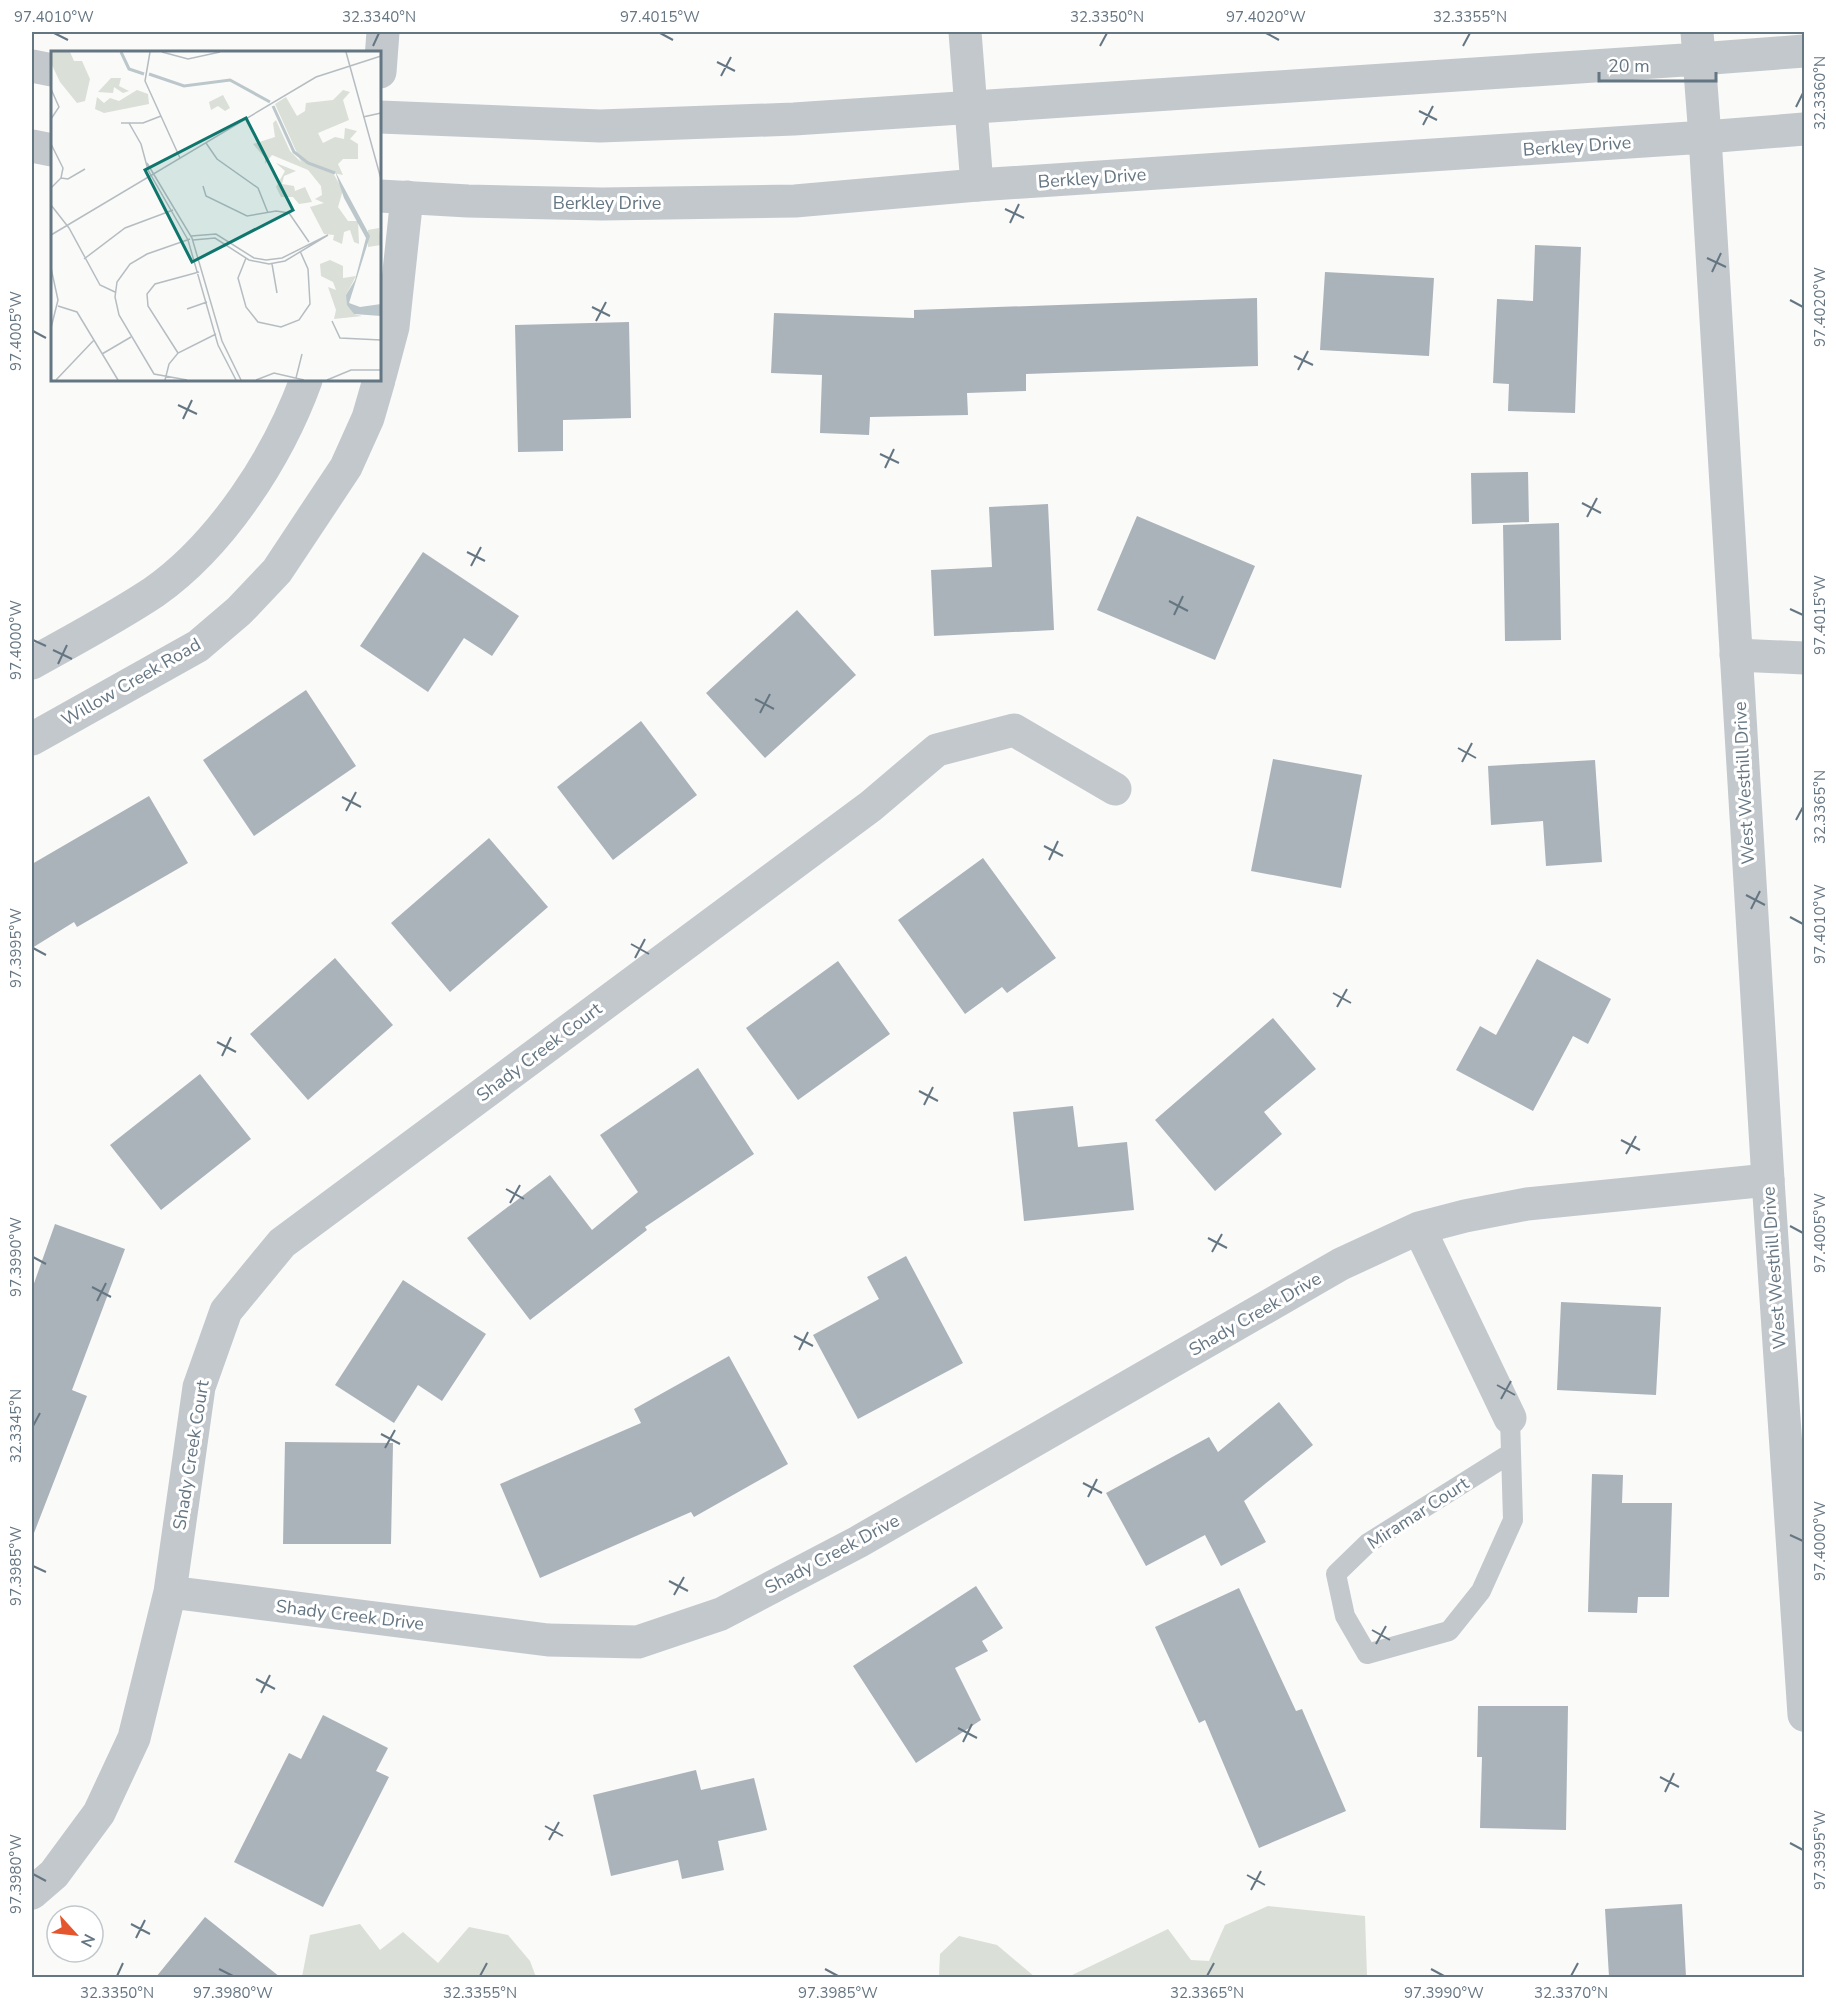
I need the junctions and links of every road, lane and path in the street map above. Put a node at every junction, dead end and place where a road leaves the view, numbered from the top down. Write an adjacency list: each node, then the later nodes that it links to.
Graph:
1 (383, 32): 5 (street)
2 (965, 32): 8 (street)
3 (1698, 45): 4 (street); 8 (street); 11 (street, West Westhill Drive)
4 (1804, 51)
5 (381, 59)
6 (32, 66): 7 (street)
7 (51, 70)
8 (970, 107): 9 (street); 14 (street)
9 (381, 117)
10 (1804, 129): 11 (street, Berkley Drive)
11 (1705, 137): 14 (street, Berkley Drive); 19 (street, West Westhill Drive)
12 (32, 146): 13 (street)
13 (51, 150)
14 (977, 185): 15 (street, Berkley Drive)
15 (393, 196): 16 (street, Willow Creek Road)
16 (381, 371)
17 (306, 381): 21 (street)
18 (378, 381): 22 (street, Willow Creek Road)
19 (1736, 655): 20 (street); 24 (street, West Westhill Drive)
20 (1804, 657)
21 (32, 663)
22 (32, 739)
23 (1115, 789): 29 (street, Shady Creek Court)
24 (1768, 1180): 25 (street, Shady Creek Drive); 28 (street, West Westhill Drive)
25 (1419, 1228): 26 (street, Miramar Court); 29 (street, Shady Creek Drive)
26 (1510, 1418): 27 (lane, Miramar Court)
27 (1511, 1453): 27 (lane, Miramar Court)
28 (1799, 1530): 30 (street, West Westhill Drive)
29 (170, 1592): 31 (street)
30 (1804, 1715)
31 (32, 1893)

